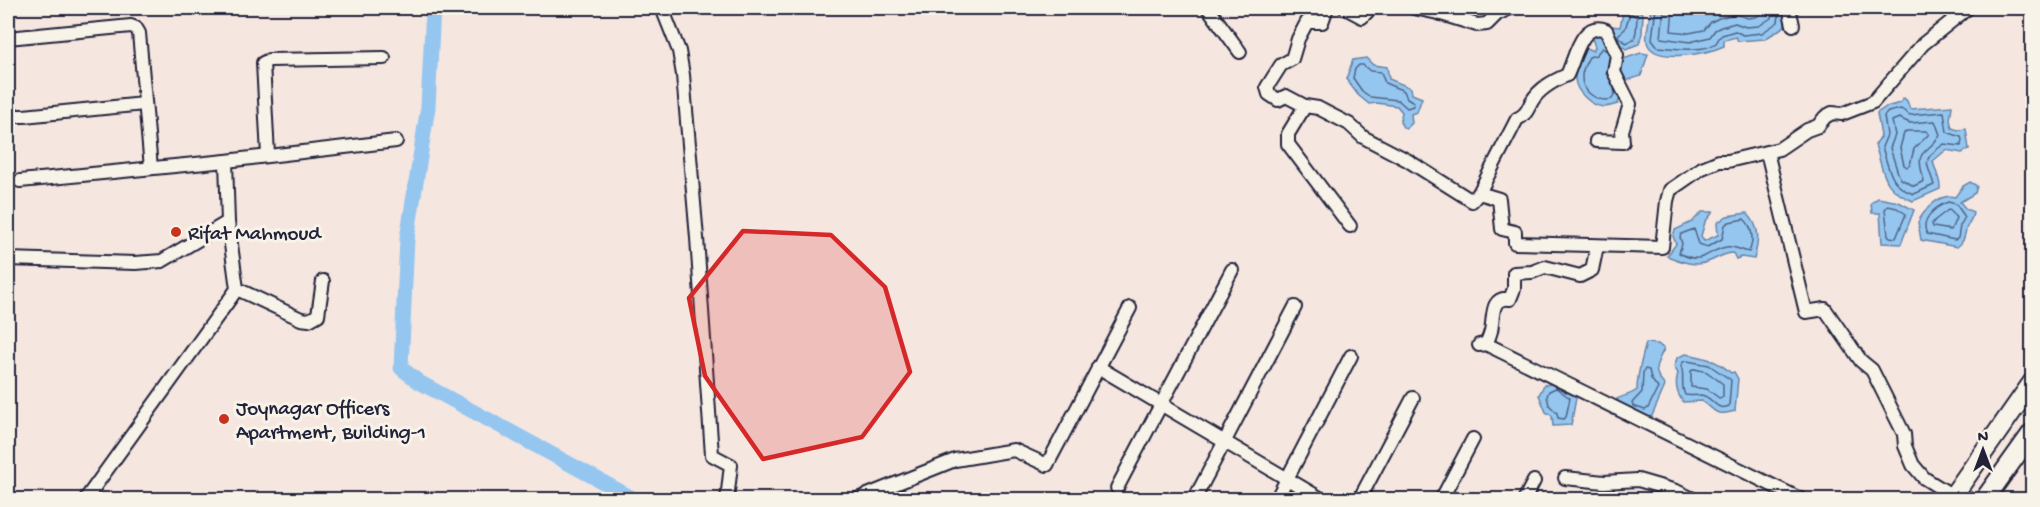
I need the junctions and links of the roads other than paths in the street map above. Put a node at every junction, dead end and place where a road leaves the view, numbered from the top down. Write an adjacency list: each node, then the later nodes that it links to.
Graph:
1 (662, 8): 48 (street)
2 (1208, 8): 12 (street)
3 (1328, 8): 15 (street)
4 (1345, 8): 5 (street)
5 (1371, 8)
6 (1414, 8): 7 (street)
7 (1510, 8)
8 (1789, 8): 10 (street)
9 (1968, 8): 19 (street)
10 (1793, 25)
11 (8, 38): 14 (street)
12 (1240, 52)
13 (384, 58): 20 (street)
14 (144, 104): 16 (street); 22 (street)
15 (1305, 106): 24 (street); 26 (street)
16 (8, 110)
17 (396, 141): 20 (street)
18 (1596, 141): 24 (street)
19 (1767, 152): 27 (street); 46 (street)
20 (268, 155): 21 (street)
21 (226, 161): 22 (street); 25 (street)
22 (151, 168): 23 (street)
23 (21, 181)
24 (1479, 193): 27 (street)
25 (228, 222): 28 (street); 31 (street)
26 (1350, 226)
27 (1597, 246): 57 (street)
28 (8, 258)
29 (1232, 270): 38 (street)
30 (323, 280): 31 (street)
31 (237, 289): 47 (street)
32 (1295, 307): 41 (street)
33 (1130, 308): 35 (street)
34 (1351, 356): 42 (street)
35 (1098, 367): 38 (street); 49 (street)
36 (2032, 383): 46 (street)
37 (1413, 398): 53 (street)
38 (1161, 404): 41 (street); 45 (street)
39 (2032, 433): 58 (street)
40 (1473, 439): 54 (street)
41 (1225, 441): 42 (street); 50 (street)
42 (1287, 478): 51 (street); 52 (street)
43 (1565, 478): 56 (street)
44 (1534, 481): 55 (street)
45 (1117, 488)
46 (1952, 498)
47 (85, 500)
48 (727, 500)
49 (855, 500)
50 (1194, 500)
51 (1275, 500)
52 (1323, 500)
53 (1359, 500)
54 (1441, 500)
55 (1524, 500)
56 (1695, 500)
57 (1802, 500)
58 (1984, 500)

